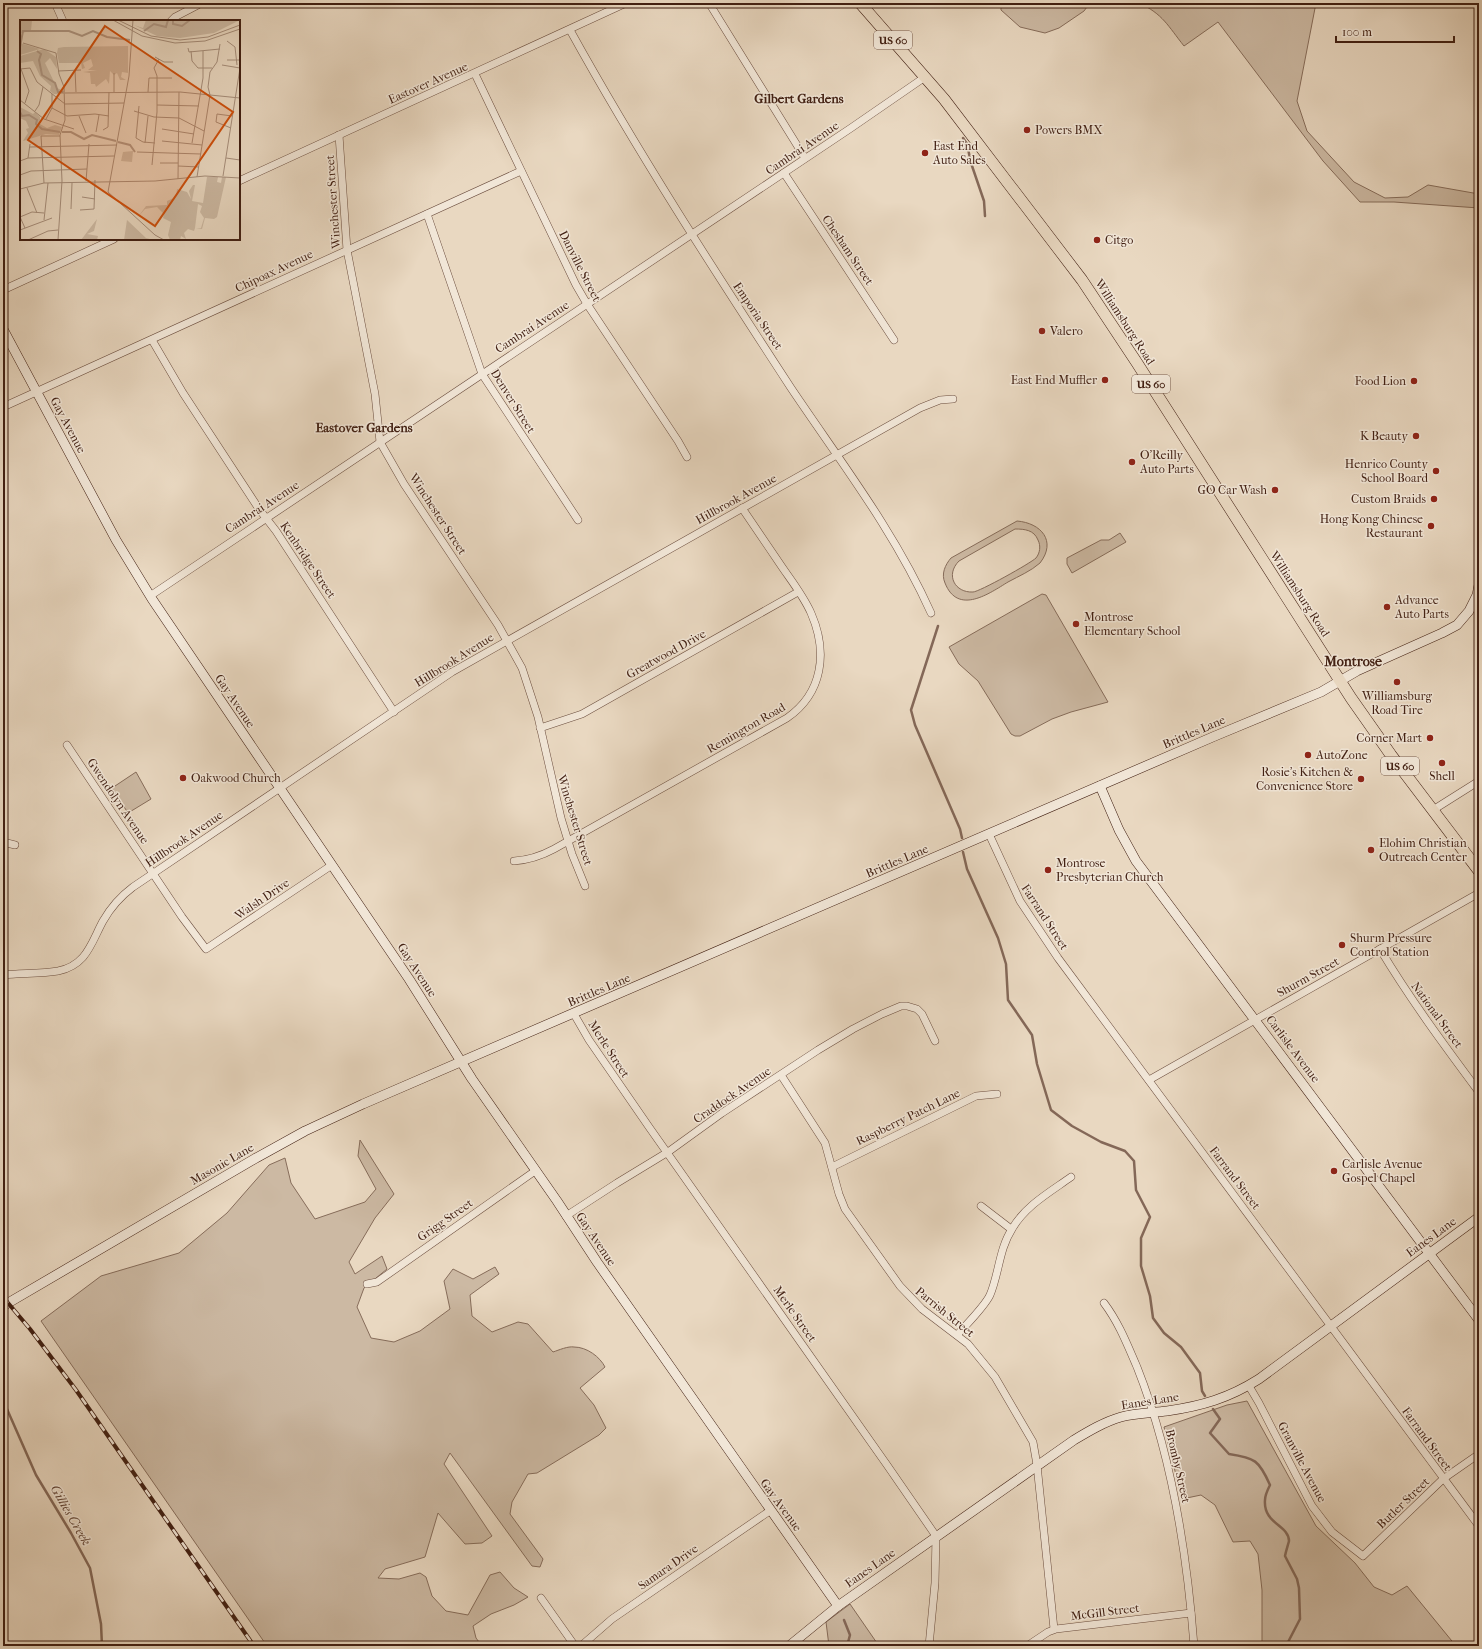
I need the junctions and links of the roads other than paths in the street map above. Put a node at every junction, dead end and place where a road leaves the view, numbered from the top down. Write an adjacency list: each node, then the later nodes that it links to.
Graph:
1 (55, 3): 6 (street)
2 (197, 3): 7 (street)
3 (626, 3): 8 (street, Eastover Avenue)
4 (709, 3): 12 (street)
5 (860, 3): 10 (main road, Williamsburg Road / US 60)
6 (63, 20)
7 (172, 20)
8 (570, 30): 9 (street, Eastover Avenue); 17 (street, Emporia Street)
9 (475, 74): 11 (street, Eastover Avenue); 13 (street, Danville Street)
10 (926, 77): 12 (street, Cambrai Avenue); 40 (main road, Williamsburg Road / US 60)
11 (339, 135): 15 (street, Eastover Avenue); 19 (street, Winchester Street)
12 (805, 158): 14 (street, Cambrai Avenue)
13 (521, 171): 16 (street, Chipoax Avenue); 21 (street, Danville Street)
14 (784, 173): 17 (street, Cambrai Avenue); 24 (street, Chesham Street)
15 (240, 181)
16 (427, 214): 19 (street, Chipoax Avenue); 25 (street, Denver Street)
17 (691, 235): 21 (street, Cambrai Avenue); 30 (street, Emporia Street)
18 (112, 240): 20 (street)
19 (347, 250): 23 (street, Chipoax Avenue); 29 (street, Winchester Street)
20 (3, 290)
21 (587, 304): 25 (street, Cambrai Avenue); 31 (street, Danville Street)
22 (3, 329): 26 (street, Gay Avenue)
23 (152, 340): 26 (street, Chipoax Avenue); 33 (street, Kenbridge Street)
24 (894, 340)
25 (482, 374): 29 (street, Cambrai Avenue); 34 (street, Denver Street)
26 (36, 391): 28 (street, Chipoax Avenue); 37 (street, Gay Avenue)
27 (953, 399): 30 (street, Hillbrook Avenue)
28 (3, 407)
29 (380, 442): 33 (street, Cambrai Avenue); 39 (street, Winchester Street)
30 (837, 455): 32 (street, Hillbrook Avenue); 38 (street, Emporia Street)
31 (687, 457)
32 (742, 508): 36 (street, Remington Road); 39 (street, Hillbrook Avenue)
33 (266, 518): 37 (street, Cambrai Avenue); 41 (street, Kenbridge Street)
34 (578, 520)
35 (1479, 585): 40 (street, Brittles Lane)
36 (798, 592): 42 (street, Greatwood Drive); 49 (street, Remington Road)
37 (150, 596): 46 (street, Gay Avenue)
38 (931, 613)
39 (507, 640): 41 (street, Hillbrook Avenue); 42 (street, Winchester Street)
40 (1340, 682): 45 (street, Brittles Lane); 47 (main road, Williamsburg Road / US 60)
41 (394, 712): 46 (street, Hillbrook Avenue)
42 (540, 728): 49 (street, Winchester Street)
43 (67, 745): 55 (street, Gwendolyn Avenue)
44 (1479, 781): 47 (street)
45 (1100, 786): 48 (street, Brittles Lane); 62 (street, Carlisle Avenue)
46 (280, 788): 53 (street, Gay Avenue); 55 (street, Hillbrook Avenue)
47 (1433, 810): 54 (main road, Williamsburg Road / US 60)
48 (989, 834): 61 (street, Brittles Lane); 66 (street, Farrand Street)
49 (568, 842): 52 (street, Remington Road); 56 (street, Winchester Street)
50 (3, 845): 51 (street)
51 (15, 845)
52 (514, 861)
53 (332, 865): 58 (street, Walsh Drive); 64 (street, Gay Avenue)
54 (1479, 871)
55 (153, 874): 58 (street, Gwendolyn Avenue); 60 (street, Hillbrook Avenue)
56 (585, 886)
57 (1479, 893): 59 (street, Shurm Street)
58 (205, 948)
59 (1380, 949): 62 (street, Shurm Street); 67 (street, National Street)
60 (3, 975)
61 (574, 1014): 64 (street, Brittles Lane); 69 (street, Merle Street)
62 (1256, 1020): 66 (street, Shurm Street); 77 (street, Carlisle Avenue)
63 (935, 1040): 65 (street, Craddock Avenue)
64 (462, 1062): 71 (street, Gay Avenue); 80 (street, Masonic Lane)
65 (781, 1075): 69 (street, Craddock Avenue); 70 (street, Parrish Street)
66 (1149, 1080): 82 (street, Farrand Street)
67 (1479, 1092)
68 (997, 1094): 70 (street, Raspberry Patch Lane)
69 (668, 1152): 74 (street, Craddock Avenue); 91 (street, Merle Street)
70 (832, 1167): 83 (street, Parrish Street)
71 (536, 1171): 74 (street, Gay Avenue); 78 (street, Grigg Street)
72 (1071, 1177): 76 (street)
73 (980, 1206): 76 (street)
74 (566, 1216): 89 (street, Gay Avenue)
75 (1479, 1217): 77 (street, Eanes Lane)
76 (1011, 1229): 83 (street)
77 (1430, 1253): 81 (street, Carlisle Avenue); 82 (street, Eanes Lane)
78 (367, 1284)
79 (1104, 1303): 85 (street, Bromby Street)
80 (3, 1306)
81 (1479, 1320)
82 (1330, 1326): 84 (street, Eanes Lane); 88 (street, Farrand Street)
83 (957, 1335): 87 (street, Parrish Street)
84 (1249, 1386): 85 (street, Eanes Lane); 92 (street, Granville Avenue)
85 (1154, 1412): 87 (street, Eanes Lane); 95 (street, Bromby Street)
86 (1479, 1454): 88 (street, Butler Street)
87 (1037, 1465): 91 (street, Eanes Lane); 96 (street, Parrish Street)
88 (1443, 1480): 90 (street, Farrand Street); 92 (street, Butler Street)
89 (770, 1510): 94 (street, Gay Avenue); 98 (street, Samara Drive)
90 (1479, 1526)
91 (936, 1536): 94 (street, Eanes Lane); 100 (street)
92 (1363, 1556)
93 (541, 1598): 97 (street)
94 (838, 1606): 99 (street, Eanes Lane)
95 (1191, 1613): 96 (street, McGill Street); 102 (street, Bromby Street)
96 (1054, 1629): 101 (street, McGill Street)
97 (575, 1646)
98 (581, 1646)
99 (790, 1646)
100 (929, 1646)
101 (1027, 1646)
102 (1194, 1646)

